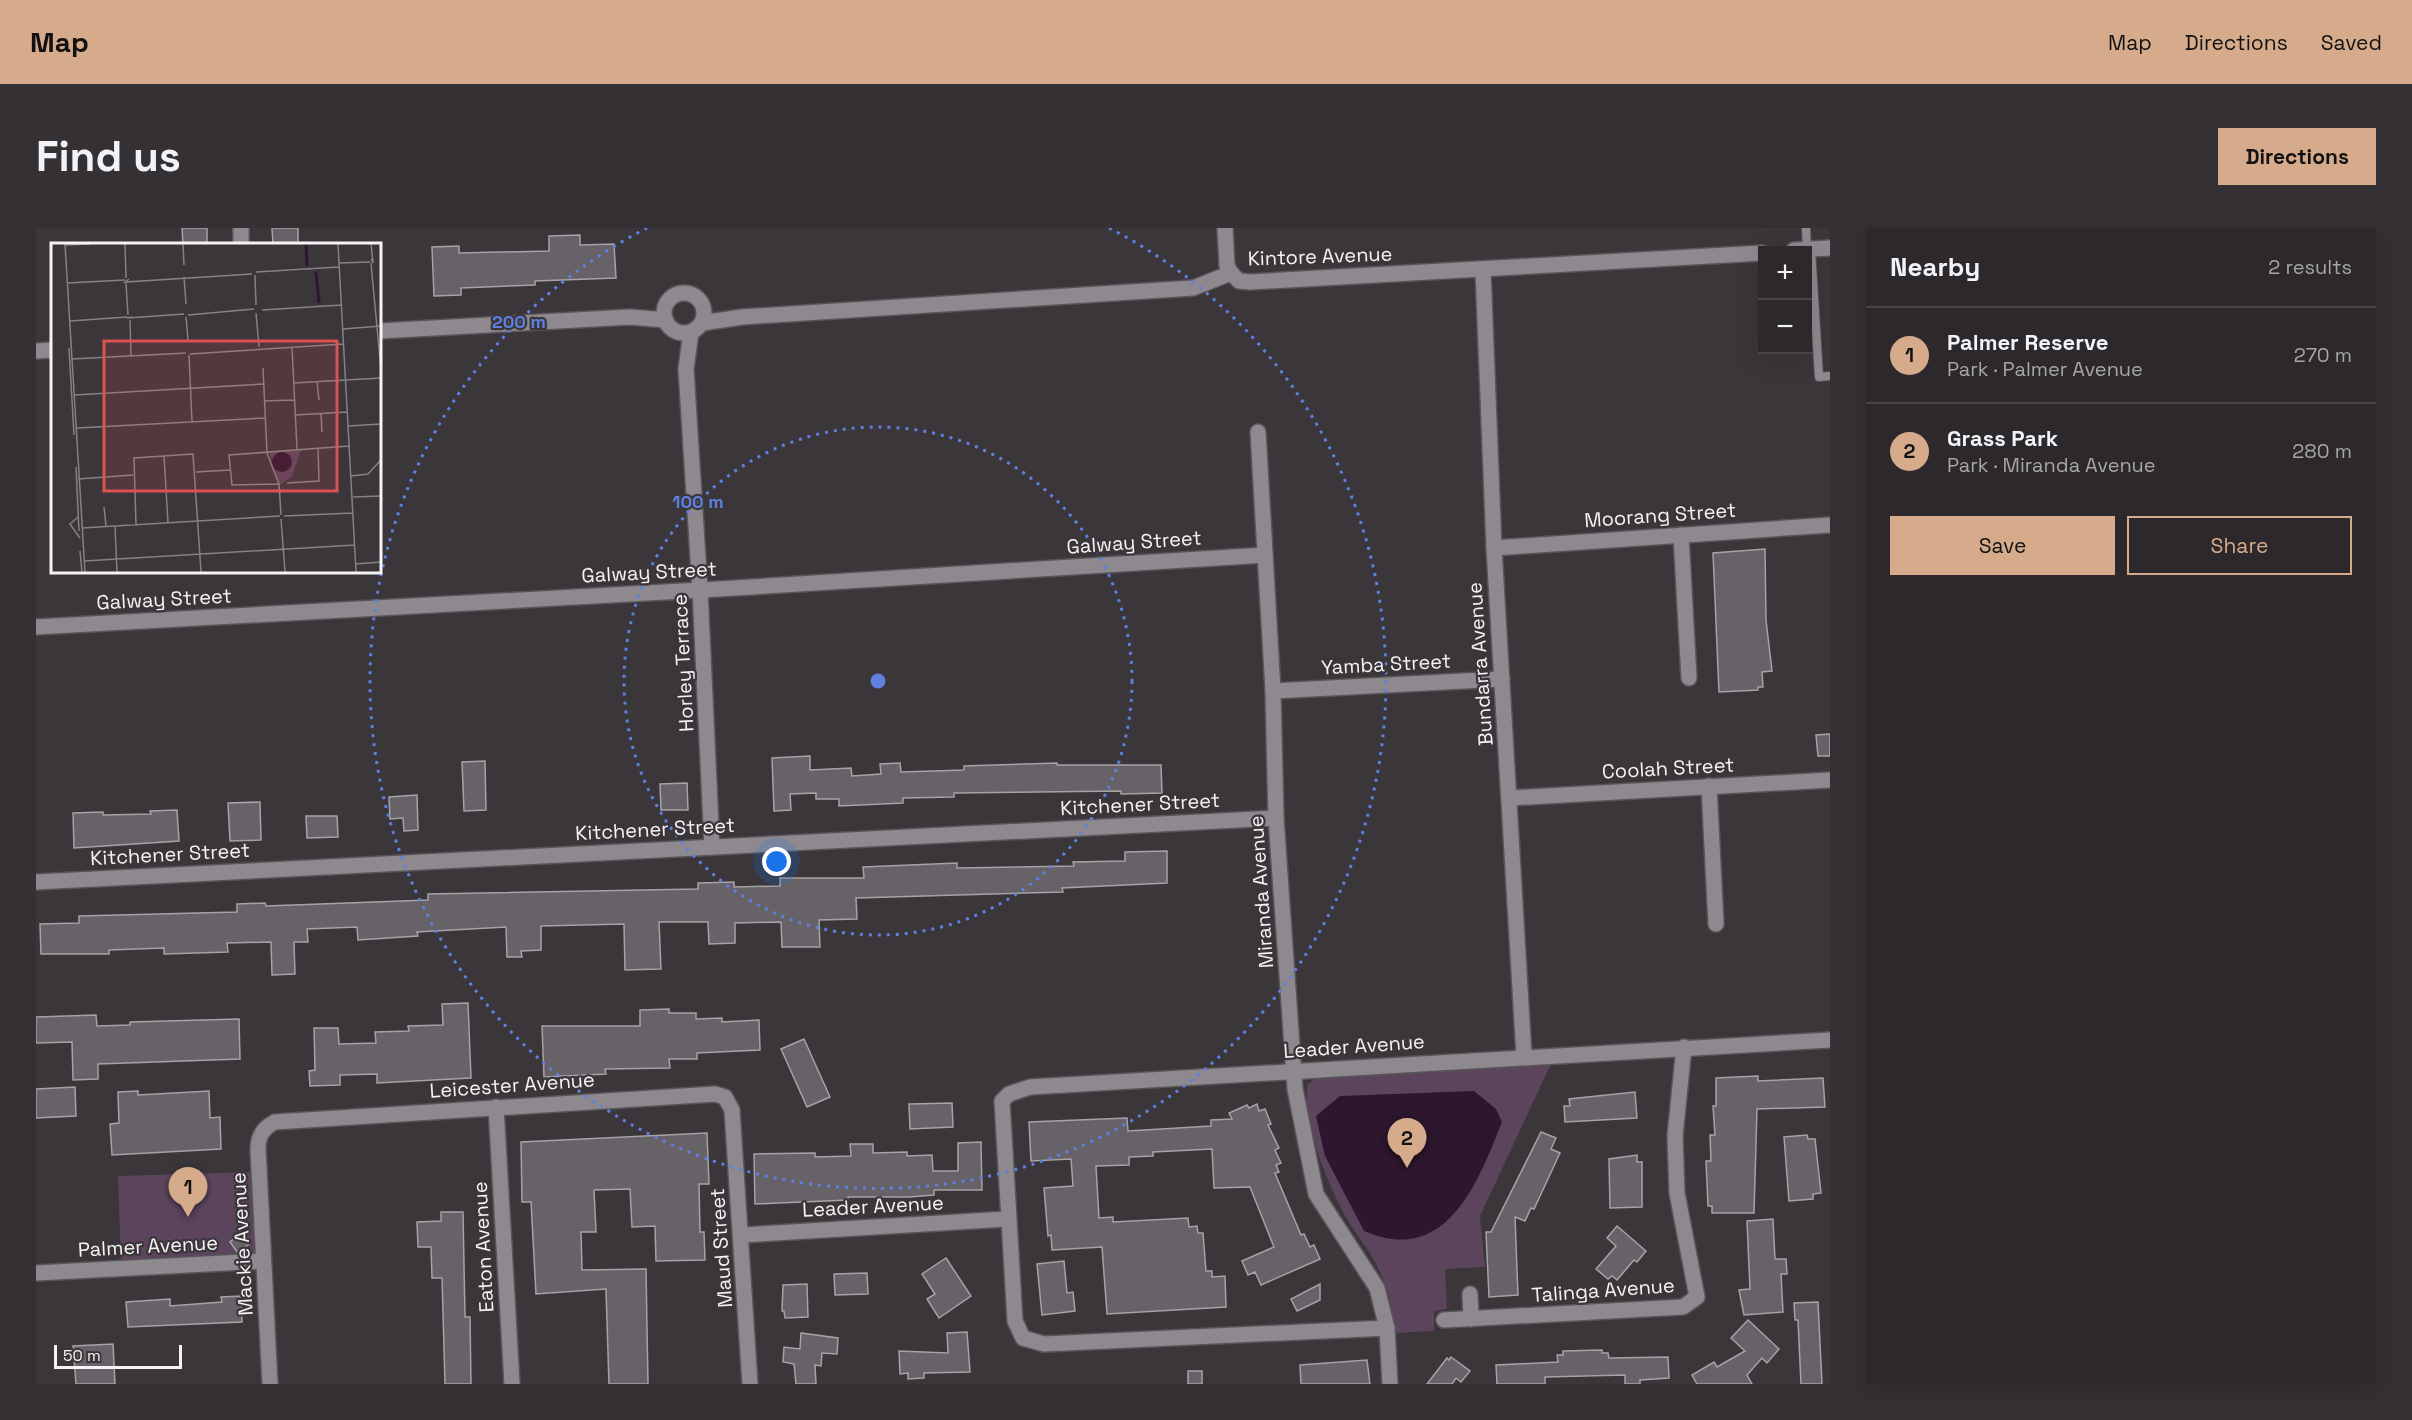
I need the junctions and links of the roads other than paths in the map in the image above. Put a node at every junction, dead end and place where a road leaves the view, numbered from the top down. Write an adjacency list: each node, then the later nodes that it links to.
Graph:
1 (240, 228): 4 (street)
2 (1225, 228): 10 (street)
3 (1806, 228): 5 (lane)
4 (242, 243)
5 (1808, 246)
6 (1830, 248): 7 (street)
7 (1812, 250)
8 (1758, 252): 9 (street, Kintore Avenue)
9 (1483, 270): 10 (street, Kintore Avenue); 22 (street, Bundarra Avenue)
10 (1231, 273): 13 (street, Kintore Avenue)
11 (1812, 288): 18 (lane)
12 (668, 319): 13 (street, Kintore Avenue); 13 (street); 14 (street); 17 (street, Horley Terrace)
13 (699, 321): 17 (street, Horley Terrace)
14 (381, 331)
15 (51, 350): 16 (street)
16 (36, 351)
17 (686, 369): 24 (street, Horley Terrace)
18 (1830, 376)
19 (1258, 432): 23 (street, Miranda Avenue)
20 (1830, 525): 21 (street, Moorang Street)
21 (1681, 535): 22 (street, Moorang Street); 26 (street)
22 (1494, 548): 27 (street, Bundarra Avenue)
23 (1264, 555): 24 (street, Galway Street); 28 (street, Miranda Avenue)
24 (700, 590): 25 (street, Galway Street); 33 (street, Horley Terrace)
25 (36, 627)
26 (1689, 678)
27 (1502, 679): 28 (street, Yamba Street); 31 (street, Bundarra Avenue)
28 (1273, 691): 32 (street, Miranda Avenue)
29 (1830, 780): 30 (street, Coolah Street)
30 (1709, 786): 31 (street, Coolah Street); 35 (street)
31 (1509, 798): 38 (street, Bundarra Avenue)
32 (1276, 818): 33 (street, Kitchener Street); 39 (street, Miranda Avenue)
33 (712, 847): 34 (street, Kitchener Street)
34 (36, 882)
35 (1716, 924)
36 (1830, 1040): 37 (street, Leader Avenue)
37 (1684, 1047): 38 (street, Leader Avenue); 48 (street, Talinga Avenue)
38 (1524, 1056): 39 (street, Leader Avenue)
39 (1295, 1071): 43 (street, Leader Avenue); 50 (street, Miranda Avenue)
40 (496, 1107): 41 (street, Leicester Avenue); 42 (street, Leicester Avenue); 52 (street, Eaton Avenue)
41 (732, 1110): 44 (street, Maud Street)
42 (287, 1121): 45 (street, Mackie Avenue)
43 (1007, 1219): 44 (street, Leader Avenue); 50 (street, Leader Avenue)
44 (742, 1235): 53 (street, Maud Street)
45 (263, 1261): 46 (street, Palmer Avenue); 51 (street, Mackie Avenue)
46 (36, 1273)
47 (1470, 1294): 48 (street)
48 (1471, 1319): 49 (street, Talinga Avenue)
49 (1444, 1320)
50 (1387, 1328): 54 (street, Miranda Avenue)
51 (270, 1384)
52 (512, 1384)
53 (750, 1384)
54 (1390, 1384)

